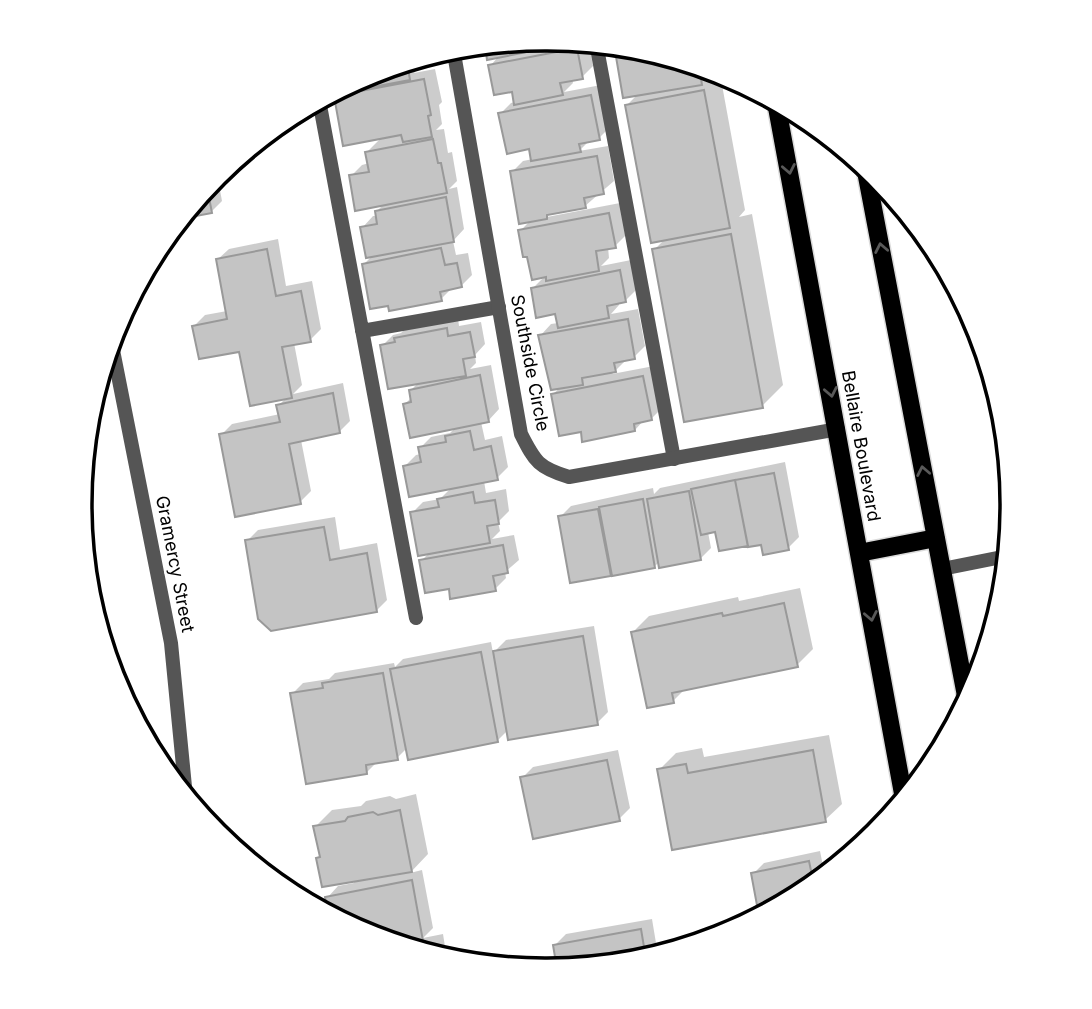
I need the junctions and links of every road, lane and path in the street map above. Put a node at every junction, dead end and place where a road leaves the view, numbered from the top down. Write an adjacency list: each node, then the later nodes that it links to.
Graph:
1 (598, 54): 10 (street)
2 (455, 59): 6 (street, Southside Circle)
3 (321, 111): 7 (street)
4 (779, 115): 9 (main road, Bellaire Boulevard, one-way to 9)
5 (869, 186): 11 (main road, one-way to 5)
6 (499, 307): 7 (street); 10 (street, Southside Circle)
7 (362, 331): 15 (street)
8 (115, 362): 17 (street, Gramercy Street)
9 (838, 429): 10 (street, Southside Circle); 12 (main road, Bellaire Boulevard)
10 (674, 459)
11 (936, 538): 12 (main road); 14 (main road)
12 (859, 553): 18 (main road, Bellaire Boulevard, one-way to 18)
13 (997, 558): 14 (street)
14 (942, 569): 16 (main road)
15 (416, 618)
16 (963, 682)
17 (184, 778)
18 (902, 786)

